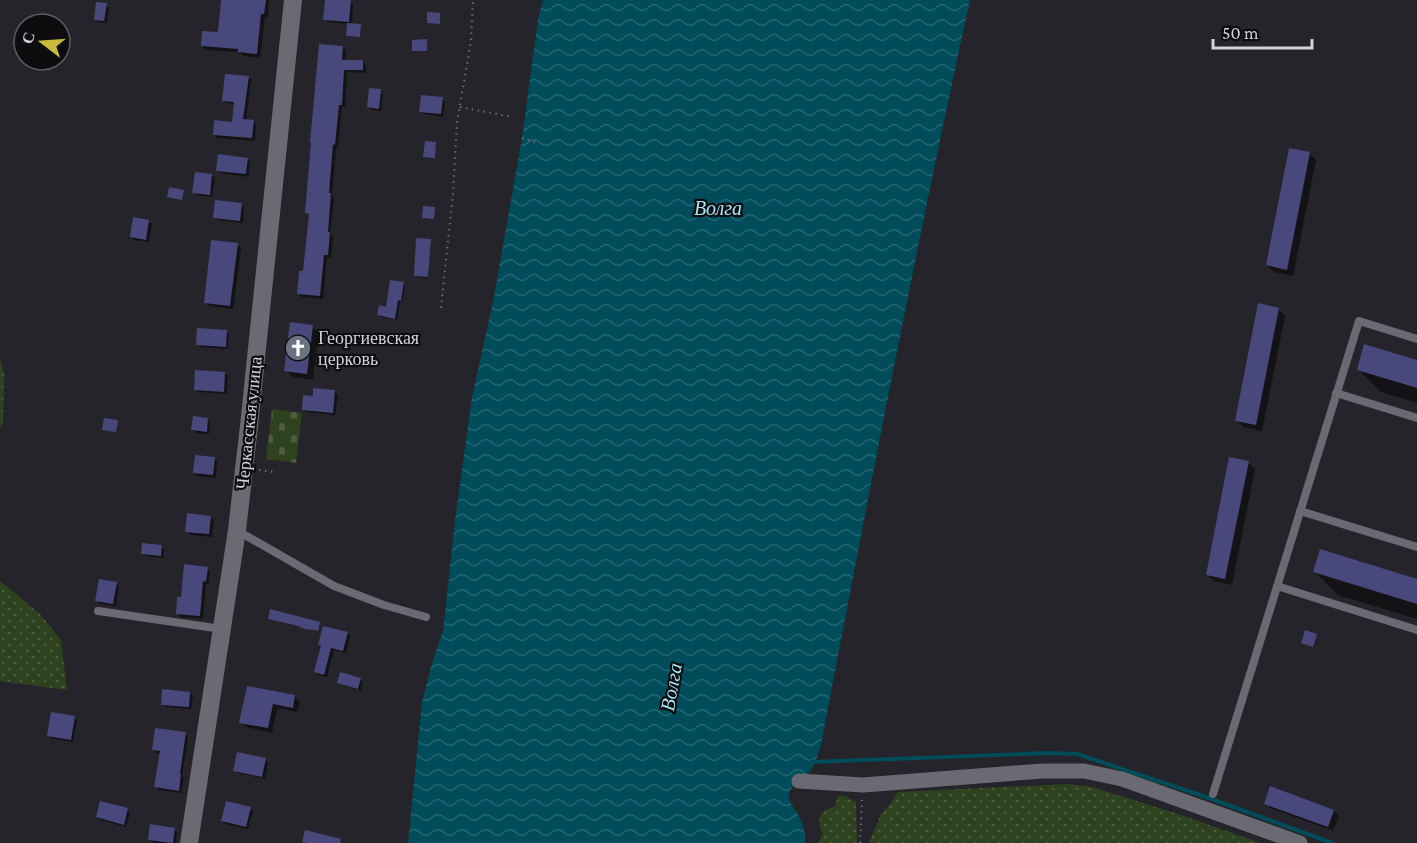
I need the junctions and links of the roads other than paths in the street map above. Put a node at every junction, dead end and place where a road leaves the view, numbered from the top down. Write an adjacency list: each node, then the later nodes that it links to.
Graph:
1 (293, 0): 6 (street, Черкасская улица)
2 (1417, 339): 3 (lane)
3 (1336, 393): 4 (lane); 5 (lane)
4 (1417, 418)
5 (1300, 511): 7 (lane); 8 (lane)
6 (237, 530): 10 (lane); 11 (street, Черкасская улица)
7 (1417, 547)
8 (1277, 586): 12 (lane); 14 (lane)
9 (98, 611): 11 (lane)
10 (426, 617)
11 (222, 629): 15 (street, Черкасская улица)
12 (1417, 630)
13 (799, 781): 16 (street)
14 (1213, 794)
15 (189, 843)
16 (1300, 843)

